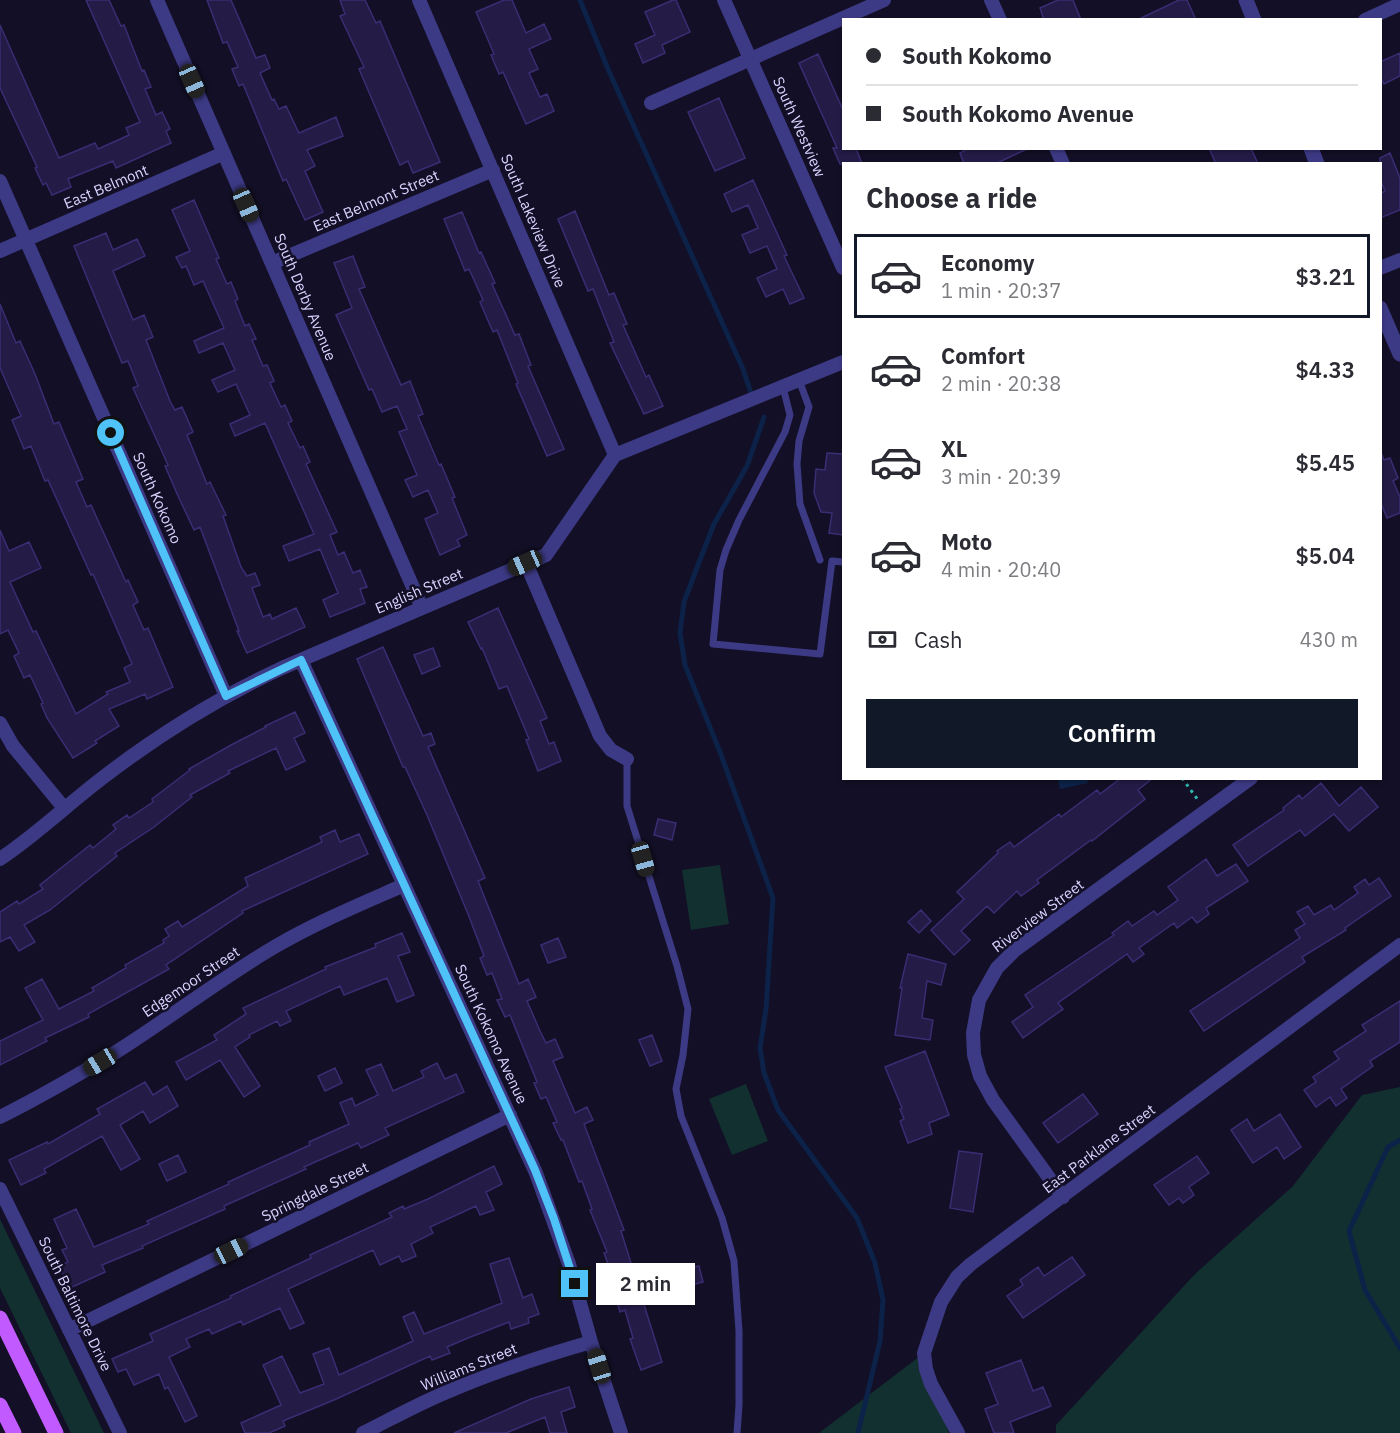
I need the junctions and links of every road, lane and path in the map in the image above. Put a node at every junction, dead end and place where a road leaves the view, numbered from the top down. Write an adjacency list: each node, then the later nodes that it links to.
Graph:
1 (157, 0): 15 (street, South Derby Avenue)
2 (419, 0): 16 (street, South Lakeview Drive)
3 (724, 0): 13 (street, South Westview)
4 (884, 0): 9 (street)
5 (991, 0): 10 (street)
6 (1246, 0): 11 (street)
7 (1400, 4): 12 (street)
8 (842, 18): 13 (street)
9 (842, 18)
10 (999, 18)
11 (1253, 18)
12 (1369, 18)
13 (750, 58): 14 (street); 22 (street, South Westview)
14 (651, 103)
15 (224, 153): 18 (street, East Belmont); 21 (street, South Derby Avenue)
16 (493, 170): 21 (street, East Belmont Street); 29 (street, South Lakeview Drive)
17 (0, 182): 18 (street, South Kokomo)
18 (26, 240): 19 (street, East Belmont); 35 (street, South Kokomo)
19 (0, 251)
20 (1400, 260): 23 (street)
21 (272, 263): 33 (street, South Derby Avenue)
22 (842, 266)
23 (1382, 267)
24 (1382, 313): 25 (street)
25 (1400, 354)
26 (842, 362): 27 (street)
27 (799, 380): 28 (street); 30 (lane)
28 (783, 387): 29 (street); 31 (lane)
29 (615, 455): 32 (street, English Street)
30 (820, 560)
31 (842, 562)
32 (525, 563): 33 (street, English Street); 37 (street)
33 (422, 608): 34 (street, English Street)
34 (301, 660): 35 (street, English Street); 43 (street, South Kokomo Avenue)
35 (226, 696): 41 (street, English Street)
36 (0, 723): 41 (street)
37 (627, 759): 58 (lane)
38 (1183, 780): 40 (path)
39 (1248, 780): 48 (street, Riverview Street)
40 (1198, 800)
41 (64, 808): 42 (street, English Street)
42 (0, 859)
43 (404, 885): 45 (street, South Kokomo Avenue); 46 (street, Edgemoor Street)
44 (1400, 945): 48 (street, East Parklane Street)
45 (510, 1115): 50 (street, Springdale Street); 51 (street, South Kokomo Avenue)
46 (0, 1117)
47 (0, 1189): 50 (street, South Baltimore Drive)
48 (1063, 1197): 59 (street, East Parklane Street)
49 (0, 1318): 54 (main road)
50 (69, 1330): 55 (street, South Baltimore Drive)
51 (591, 1342): 56 (street, Williams Street); 57 (street, South Kokomo Avenue)
52 (0, 1405): 53 (main road)
53 (14, 1433)
54 (56, 1433)
55 (120, 1433)
56 (363, 1433)
57 (621, 1433)
58 (737, 1433)
59 (958, 1433)

